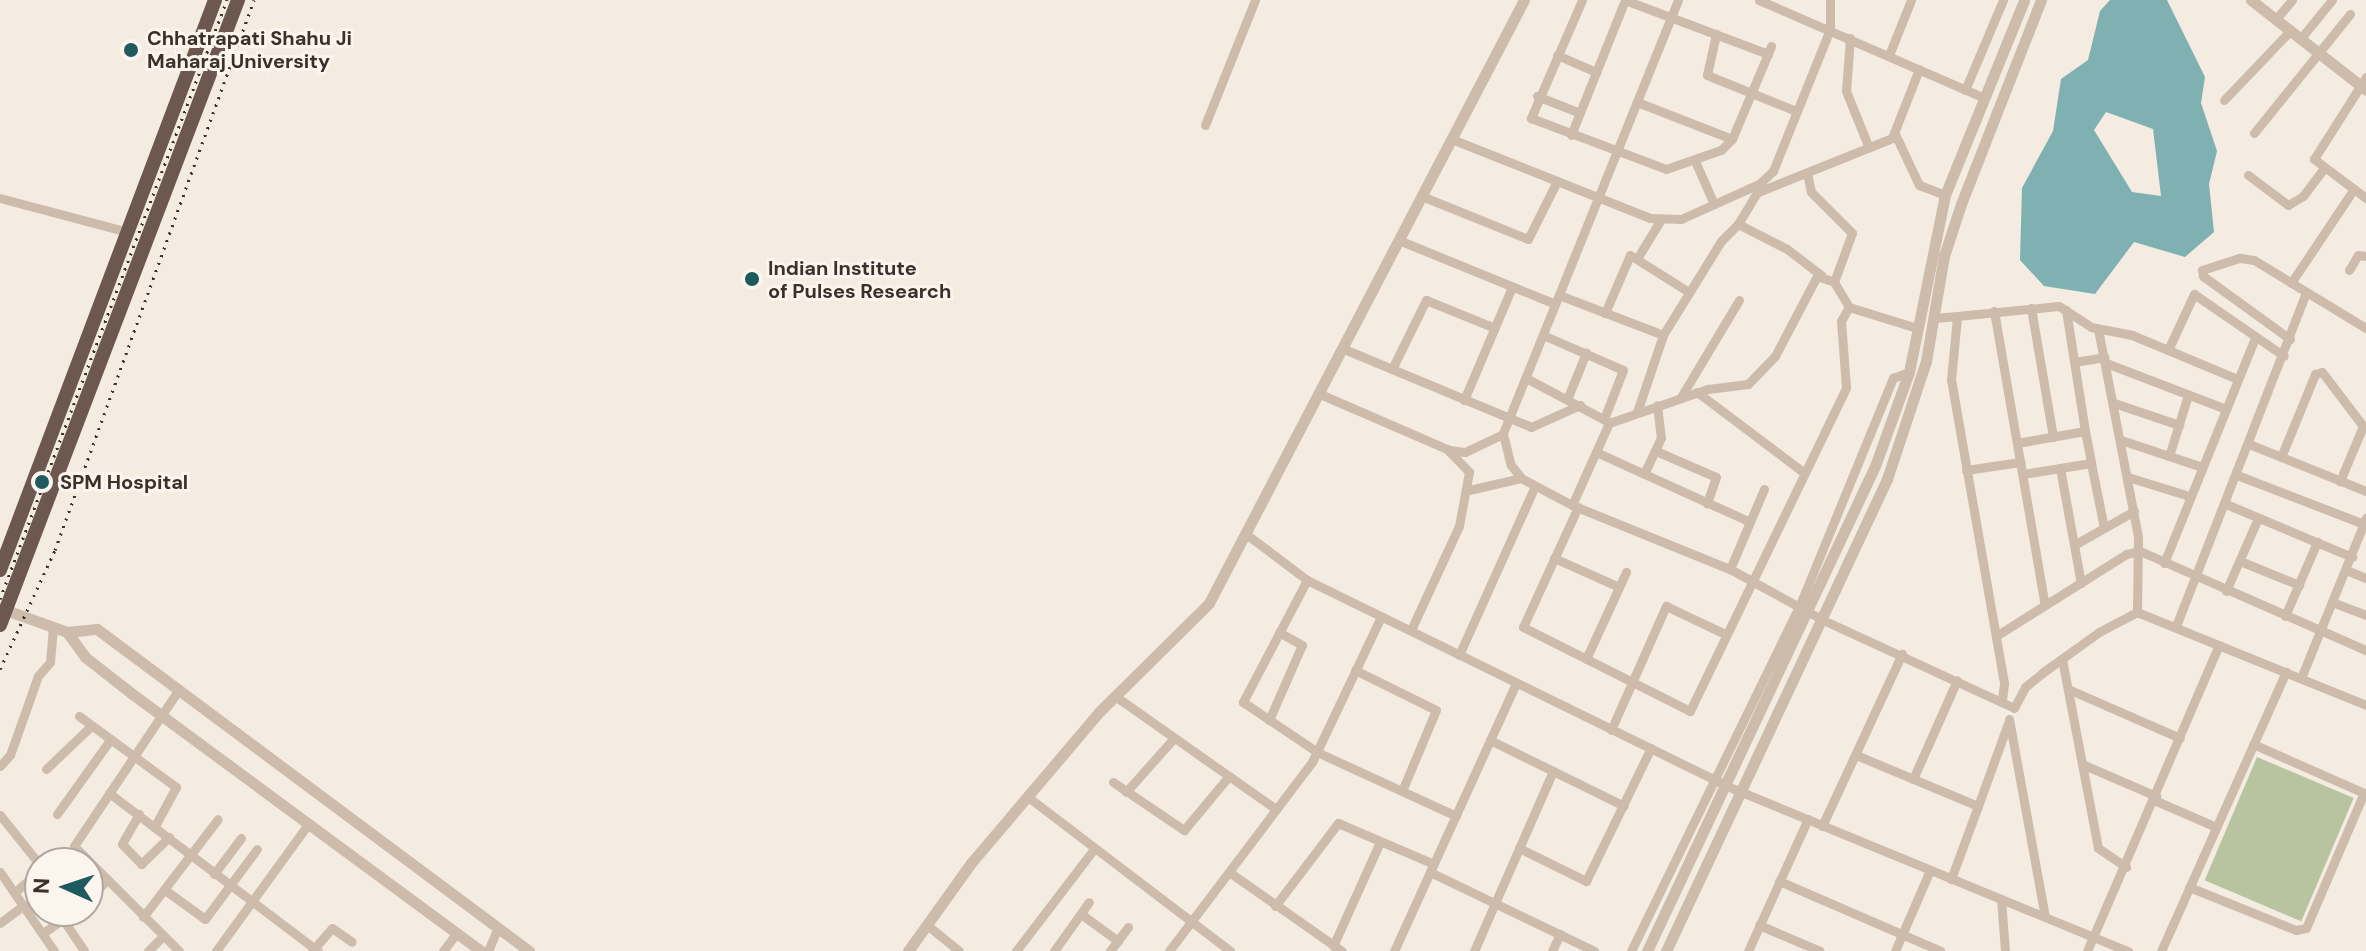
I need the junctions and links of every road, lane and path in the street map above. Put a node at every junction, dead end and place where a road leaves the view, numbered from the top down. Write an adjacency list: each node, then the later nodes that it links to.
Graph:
1 (215, 0): 24 (highway)
2 (238, 0): 25 (highway)
3 (1255, 0): 40 (street)
4 (1524, 0): 45 (street)
5 (1582, 0): 27 (street)
6 (1625, 0): 18 (street); 30 (street)
7 (1678, 0): 18 (street)
8 (1759, 0): 20 (street)
9 (1830, 0): 20 (street)
10 (1911, 0): 28 (street)
11 (2003, 0): 32 (street)
12 (2024, 0): 35 (street)
13 (2041, 0): 82 (street)
14 (2251, 0): 19 (street)
15 (2292, 0): 19 (street)
16 (2332, 0): 22 (street)
17 (2350, 14): 26 (street)
18 (1672, 16): 21 (street); 37 (street)
19 (2276, 19): 22 (street)
20 (1830, 29): 23 (street); 38 (street)
21 (1716, 34): 33 (street); 33 (street)
22 (2296, 34): 26 (street); 36 (street)
23 (1850, 38): 28 (street); 46 (street)
24 (197, 47): 25 (highway); 63 (highway)
25 (218, 54): 174 (highway)
26 (2322, 54): 31 (street); 41 (street)
27 (1557, 55): 30 (street); 34 (street)
28 (1889, 55): 29 (street)
29 (1919, 69): 32 (street); 42 (street)
30 (1596, 72): 39 (street)
31 (2364, 84): 49 (street)
32 (1965, 90): 35 (street)
33 (1751, 93): 38 (street); 44 (street)
34 (1537, 96): 39 (street); 43 (street)
35 (1984, 98): 55 (street)
36 (2224, 100)
37 (1637, 102): 44 (street); 47 (street)
38 (1796, 111): 53 (street)
39 (1580, 113): 43 (street)
40 (1205, 125)
41 (2254, 133)
42 (1895, 134): 46 (street); 55 (street)
43 (1571, 135): 47 (street)
44 (1732, 139): 48 (street)
45 (1454, 140): 52 (street); 57 (street)
46 (1869, 148): 50 (street)
47 (1616, 154): 48 (street); 56 (street)
48 (1695, 161): 60 (street)
49 (2324, 168): 51 (street); 54 (street)
50 (1807, 173): 53 (street); 69 (street)
51 (2248, 175)
52 (1557, 181): 56 (street); 57 (street)
53 (1758, 188): 60 (street); 62 (street)
54 (2354, 189): 59 (street); 70 (street)
55 (1945, 195): 84 (street)
56 (1599, 196): 61 (street); 74 (street)
57 (1424, 197): 64 (street)
58 (0, 198): 63 (street)
59 (2366, 198)
60 (1714, 204): 61 (street)
61 (1660, 221): 66 (street)
62 (1738, 224): 68 (street); 72 (street)
63 (128, 232): 159 (highway)
64 (1401, 241): 71 (street); 91 (street)
65 (2366, 256): 67 (street)
66 (1638, 257): 72 (street); 80 (street)
67 (2349, 270)
68 (1821, 275): 69 (street); 100 (street)
69 (1834, 282): 76 (street)
70 (2291, 283): 73 (street); 90 (street)
71 (1512, 287): 74 (street); 83 (street)
72 (1689, 292): 88 (street)
73 (2306, 293): 85 (street); 90 (street)
74 (1557, 300): 80 (street); 87 (street)
75 (1739, 300): 104 (street)
76 (1849, 307): 84 (street); 130 (street)
77 (2031, 308): 78 (street); 79 (street); 116 (street)
78 (2066, 310): 86 (street); 96 (street)
79 (1994, 311): 81 (street); 118 (street)
80 (1605, 313): 88 (street)
81 (1957, 316): 82 (street); 129 (street)
82 (1935, 318): 178 (street)
83 (1495, 328): 97 (street); 105 (street)
84 (1917, 328): 172 (street)
85 (2366, 328)
86 (2098, 329): 92 (street); 95 (street)
87 (1543, 335): 93 (street); 98 (street)
88 (1663, 335): 110 (street)
89 (2255, 338): 92 (street); 94 (street); 99 (street)
90 (2290, 339): 94 (street)
91 (1344, 349): 97 (street); 101 (street)
92 (2168, 350): 99 (street)
93 (1586, 353): 103 (street); 112 (street)
94 (2284, 356): 119 (street)
95 (2106, 360): 96 (street); 102 (street); 106 (street)
96 (2074, 362): 114 (street)
97 (1392, 369): 105 (street)
98 (1526, 378): 103 (street); 111 (street)
99 (2235, 378): 109 (street)
100 (1697, 392): 104 (street); 130 (street)
101 (1320, 394): 120 (street); 150 (street)
102 (2188, 395): 109 (street); 113 (street)
103 (1568, 397): 107 (street)
104 (1681, 397): 108 (street)
105 (1464, 400): 111 (street)
106 (2114, 403): 113 (street); 117 (street)
107 (1580, 405): 111 (street); 112 (street)
108 (1657, 405): 110 (street); 121 (street)
109 (2223, 408): 127 (street)
110 (1637, 412): 112 (street)
111 (1508, 421): 115 (street)
112 (1607, 421): 122 (street)
113 (2179, 425): 123 (street)
114 (2085, 431): 116 (street); 126 (street)
115 (1503, 434): 120 (street); 135 (street)
116 (2053, 437): 118 (street)
117 (2121, 440): 123 (street); 134 (street)
118 (2017, 443): 125 (street)
119 (2249, 444): 124 (street); 133 (street)
120 (1447, 449): 139 (street)
121 (1656, 451): 131 (street); 142 (street)
122 (1596, 452): 131 (street); 144 (street)
123 (2169, 456): 127 (street)
124 (2281, 457): 136 (street); 136 (street)
125 (2020, 462): 129 (street); 132 (street)
126 (2091, 463): 128 (street); 149 (street)
127 (2199, 466): 141 (street)
128 (2060, 468): 132 (street); 152 (street)
129 (1966, 470): 186 (street)
130 (1803, 472): 165 (street)
131 (1644, 474): 142 (street)
132 (2023, 474): 171 (street)
133 (2237, 475): 143 (street); 148 (street)
134 (2128, 477): 141 (street); 145 (street)
135 (1521, 478): 137 (street); 139 (street)
136 (2340, 481): 140 (street)
137 (1535, 486): 144 (street); 190 (street)
138 (1764, 489): 147 (street)
139 (1469, 490): 181 (street)
140 (2366, 491)
141 (2189, 496): 157 (street)
142 (1707, 503): 147 (street)
143 (2226, 504): 146 (street); 163 (street)
144 (1575, 506): 155 (street); 158 (street)
145 (2134, 511): 149 (street); 153 (street)
146 (2258, 518): 151 (street); 156 (street)
147 (1748, 521): 158 (street)
148 (2365, 521): 154 (street)
149 (2104, 528): 152 (street)
150 (1246, 534): 164 (street); 201 (street)
151 (2317, 542): 154 (street); 167 (street)
152 (2074, 545): 166 (street)
153 (2140, 551): 157 (street); 166 (street); 173 (street)
154 (2352, 557): 160 (street)
155 (1554, 558): 168 (street); 191 (street)
156 (2240, 561): 167 (street); 169 (street)
157 (2164, 563): 163 (street)
158 (1730, 569): 165 (street)
159 (0, 570)
160 (2346, 570): 162 (street); 170 (street)
161 (1626, 572): 168 (street)
162 (2366, 578)
163 (2196, 579): 169 (street); 180 (street)
164 (1307, 580): 177 (street); 184 (street)
165 (1752, 581): 172 (street); 185 (street)
166 (2081, 583): 171 (street)
167 (2299, 585): 176 (street)
168 (1619, 587): 191 (street)
169 (2226, 591): 176 (street)
170 (2332, 602): 175 (street); 182 (street)
171 (2045, 605): 186 (street)
172 (1804, 609): 178 (street); 227 (street)
173 (2137, 612): 180 (street); 192 (street)
174 (2, 615): 179 (street)
175 (2366, 615)
176 (2285, 616): 182 (street)
177 (1381, 617): 181 (street); 193 (street)
178 (1823, 620): 189 (street); 231 (street)
179 (42, 624): 183 (street); 221 (street)
180 (2176, 626): 187 (street)
181 (1411, 630): 190 (street)
182 (2320, 630): 188 (street); 195 (street)
183 (67, 632): 199 (street); 205 (street)
184 (1279, 632): 208 (street); 208 (street)
185 (1725, 634): 197 (street); 197 (street)
186 (1996, 636): 202 (street)
187 (2219, 645): 194 (street); 212 (street)
188 (2366, 650)
189 (1902, 654): 196 (street); 218 (street)
190 (1459, 655): 198 (street)
191 (1586, 659): 197 (street)
192 (2062, 659): 200 (street); 204 (street)
193 (1355, 670): 217 (street); 228 (street)
194 (2286, 672): 195 (street); 215 (street)
195 (2301, 678): 203 (street)
196 (1957, 680): 202 (street); 225 (street)
197 (1632, 682): 210 (street)
198 (1516, 683): 210 (street); 214 (street)
199 (179, 689): 205 (street); 287 (street)
200 (2068, 689): 212 (street); 220 (street)
201 (1115, 696): 211 (street); 233 (street)
202 (2002, 700): 204 (street)
203 (2366, 705)
204 (2014, 708): 207 (street)
205 (160, 714): 219 (street); 244 (street)
206 (79, 716): 209 (street)
207 (2009, 719): 236 (street); 278 (street)
208 (1269, 720): 217 (street)
209 (91, 726): 213 (street); 222 (street)
210 (1611, 730): 216 (street)
211 (1174, 738): 224 (street); 229 (street)
212 (2180, 738): 234 (street)
213 (110, 740): 219 (street); 238 (street)
214 (1490, 740): 223 (street); 241 (street)
215 (2253, 744): 232 (street); 247 (street)
216 (1651, 748): 227 (street); 235 (street)
217 (1317, 752): 228 (street); 237 (street)
218 (1856, 755): 225 (street); 246 (street)
219 (132, 756): 230 (street); 245 (street)
220 (2082, 764): 234 (street); 256 (street)
221 (0, 766)
222 (46, 769)
223 (1553, 771): 235 (street); 252 (street)
224 (1229, 776): 229 (street); 237 (street)
225 (1913, 779): 236 (street)
226 (1113, 782): 229 (street)
227 (1722, 783): 231 (street); 318 (street); 319 (street)
228 (1402, 791): 241 (street)
229 (1126, 792)
230 (109, 793): 239 (street); 263 (street)
231 (1742, 793): 243 (street); 320 (street)
232 (2365, 793): 267 (street)
233 (1028, 797): 254 (street); 281 (street)
234 (2155, 798): 247 (street); 256 (street)
235 (1624, 806): 252 (street)
236 (1978, 806): 262 (street)
237 (1276, 809): 260 (street)
238 (57, 814)
239 (139, 814): 245 (street); 248 (street)
240 (0, 815): 251 (street)
241 (1456, 816): 257 (street)
242 (218, 819): 255 (street)
243 (1808, 819): 246 (street); 264 (street)
244 (309, 823): 272 (street); 290 (street)
245 (155, 826): 248 (street)
246 (1822, 826): 258 (street)
247 (2216, 827): 267 (street)
248 (169, 837): 255 (street)
249 (241, 838): 261 (street)
250 (1380, 842): 257 (street); 275 (street); 296 (street)
251 (24, 847)
252 (1519, 848): 273 (street)
253 (257, 849): 266 (street)
254 (1094, 849): 279 (street); 309 (street)
255 (192, 856): 261 (street); 268 (street)
256 (2126, 867): 293 (street)
257 (1432, 868): 273 (street); 314 (street)
258 (1930, 870): 262 (street); 289 (street)
259 (0, 872): 269 (street)
260 (1229, 872): 275 (street); 279 (street)
261 (214, 874): 266 (street)
262 (1951, 879): 270 (street)
263 (106, 881): 277 (street)
264 (1779, 881): 282 (street); 289 (street)
265 (24, 883): 269 (street)
266 (230, 886): 268 (street); 272 (street)
267 (2189, 887): 328 (street)
268 (165, 890): 277 (street)
269 (15, 892): 274 (street)
270 (2001, 899): 278 (street); 325 (street)
271 (1089, 902): 276 (street)
272 (253, 903): 297 (street); 302 (street)
273 (1495, 903): 291 (street); 315 (street)
274 (24, 905): 280 (street)
275 (1275, 906): 296 (street)
276 (1081, 914): 294 (street); 310 (street)
277 (143, 917): 292 (street)
278 (2045, 917): 293 (street)
279 (1191, 922): 312 (street); 313 (street)
280 (0, 923)
281 (927, 925): 307 (street); 308 (street)
282 (1759, 925): 321 (street); 322 (street)
283 (39, 927): 288 (street)
284 (54, 927): 288 (street)
285 (68, 927): 299 (street)
286 (1128, 927): 294 (street)
287 (498, 928): 305 (street); 306 (street)
288 (43, 933): 298 (street)
289 (1903, 933): 323 (street); 324 (street)
290 (456, 934): 303 (street); 304 (street)
291 (1560, 934): 316 (street); 317 (street)
292 (163, 936): 300 (street); 301 (street)
293 (2092, 938): 326 (street); 327 (street)
294 (1118, 941): 311 (street)
295 (352, 942): 297 (street)
296 (1337, 948)
297 (315, 950)
298 (54, 951)
299 (84, 951)
300 (148, 951)
301 (179, 951)
302 (216, 951)
303 (443, 951)
304 (481, 951)
305 (488, 951)
306 (529, 951)
307 (908, 951)
308 (959, 951)
309 (1016, 951)
310 (1054, 951)
311 (1110, 951)
312 (1169, 951)
313 (1230, 951)
314 (1394, 951)
315 (1474, 951)
316 (1552, 951)
317 (1594, 951)
318 (1631, 951)
319 (1647, 951)
320 (1666, 951)
321 (1748, 951)
322 (1820, 951)
323 (1895, 951)
324 (1941, 951)
325 (2005, 951)
326 (2087, 951)
327 (2128, 951)
328 (2161, 951)

